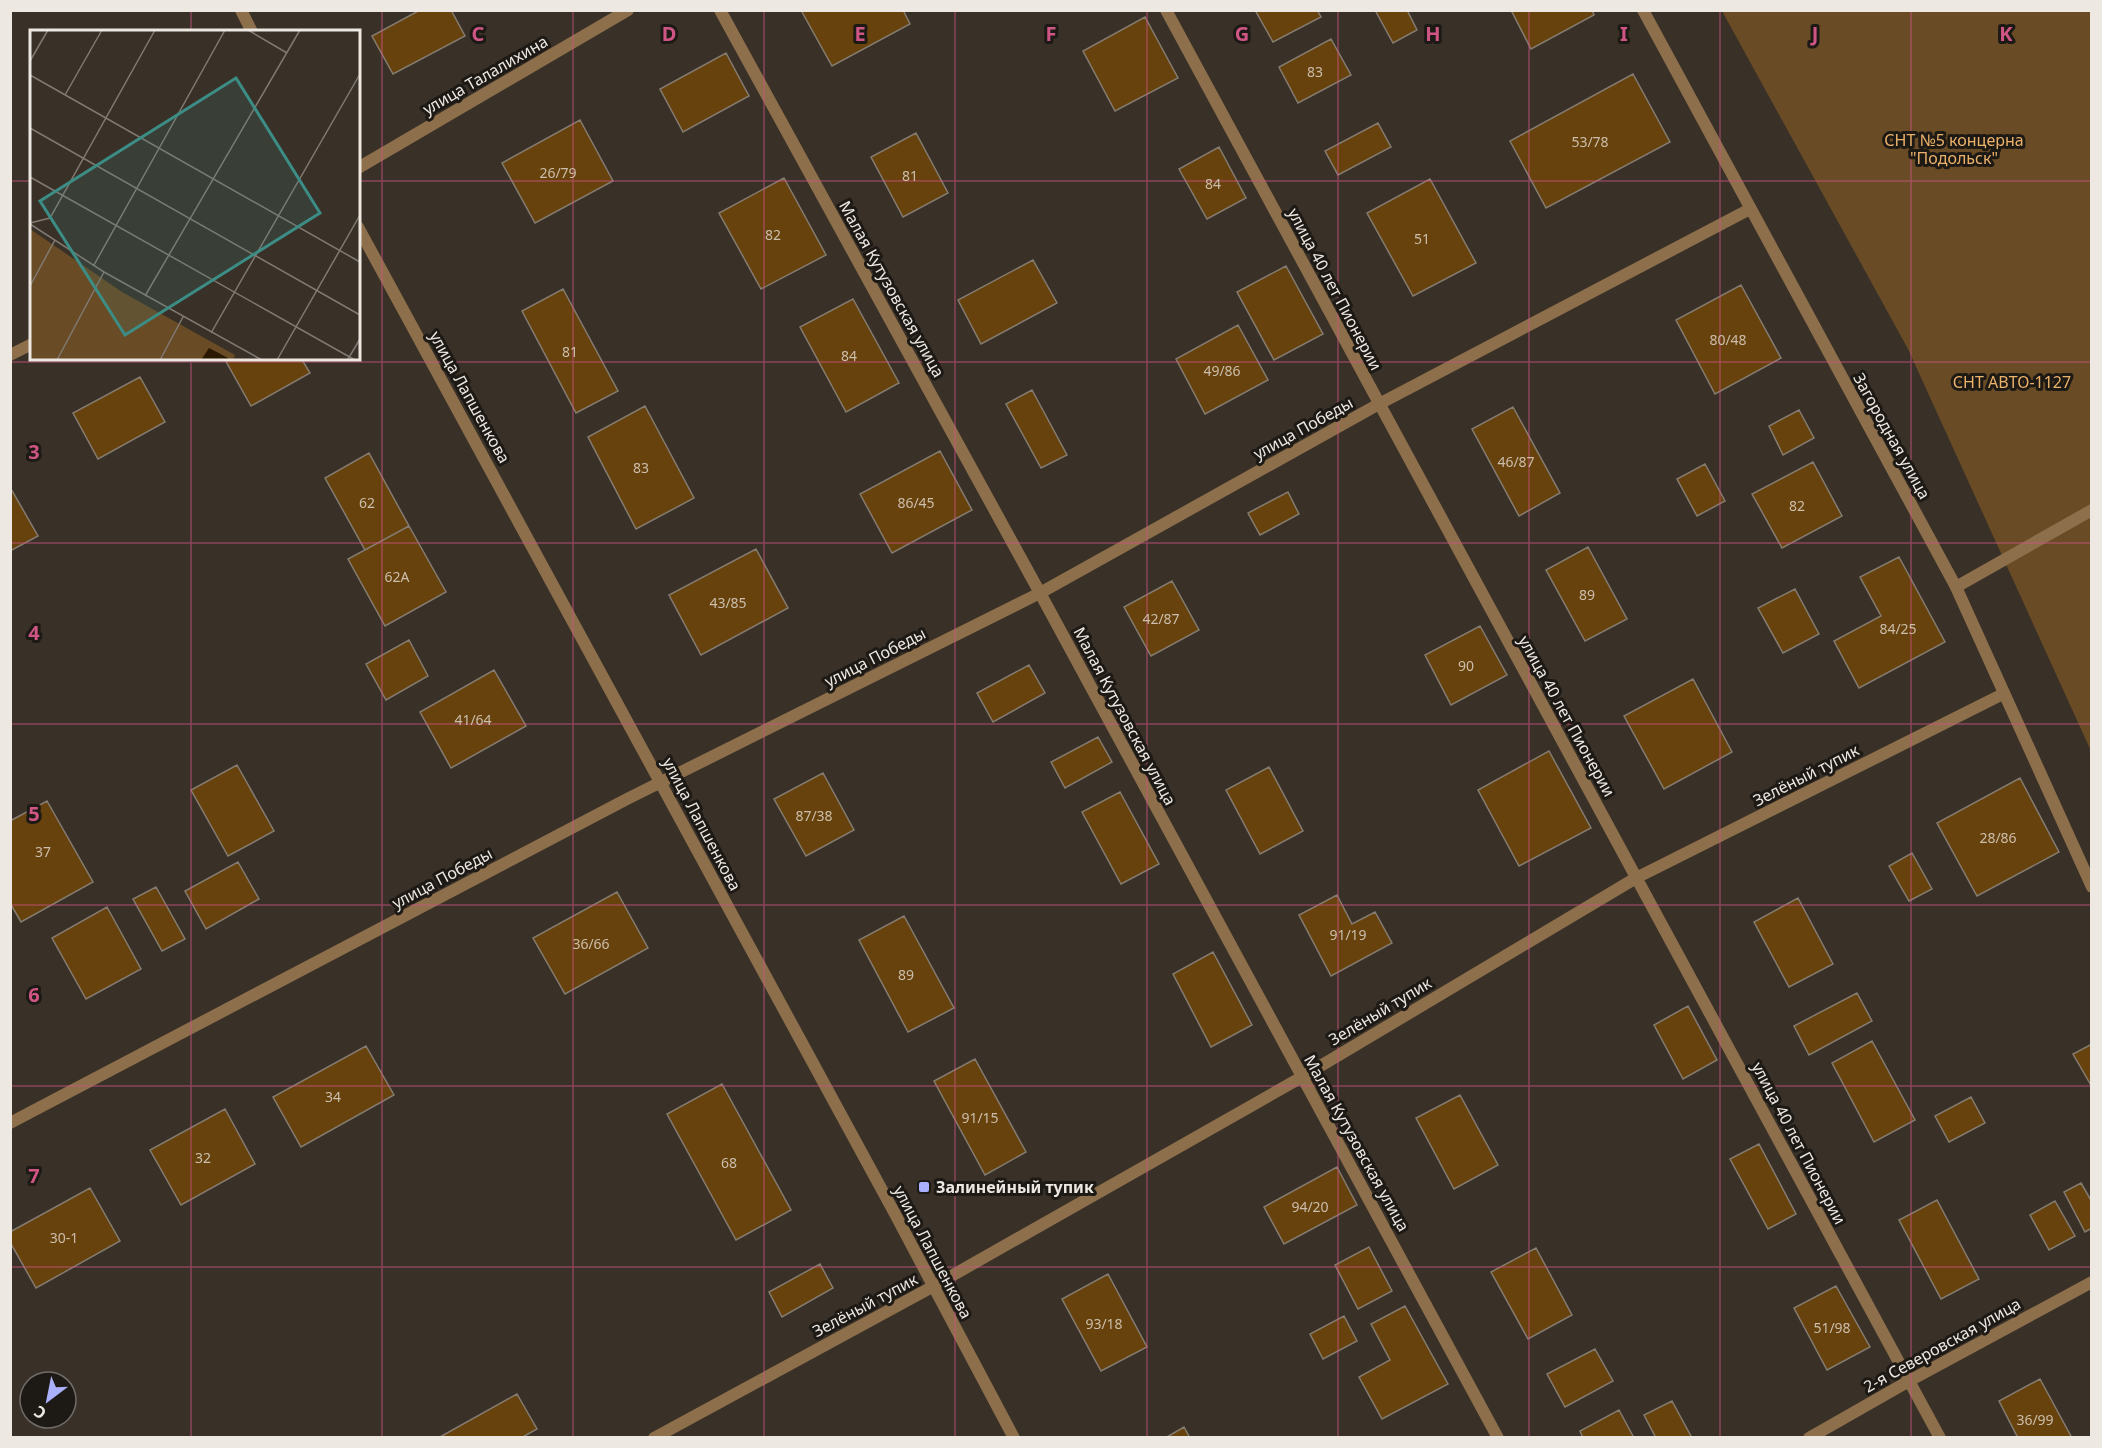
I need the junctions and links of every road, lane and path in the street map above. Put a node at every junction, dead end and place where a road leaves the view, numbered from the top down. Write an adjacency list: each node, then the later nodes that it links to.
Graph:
1 (241, 10): 6 (street)
2 (628, 10): 7 (street, улица Талалихина)
3 (720, 10): 15 (street, Малая Кутузовская улица)
4 (1166, 10): 12 (street, улица 40 лет Пионерии)
5 (1643, 10): 8 (street, Загородная улица)
6 (251, 30)
7 (360, 167)
8 (1750, 209): 12 (street, улица Победы); 14 (street, Загородная улица)
9 (360, 232): 17 (street, улица Лапшенкова)
10 (30, 345): 11 (street)
11 (10, 355)
12 (1379, 405): 15 (street, улица Победы); 18 (street, улица 40 лет Пионерии)
13 (2091, 510): 14 (street)
14 (1956, 587): 16 (street, Загородная улица)
15 (1040, 593): 17 (street, улица Победы); 20 (street, Малая Кутузовская улица)
16 (2003, 694): 18 (street, Зелёный тупик); 19 (street, Загородная улица)
17 (661, 782): 21 (street, улица Победы); 23 (street, улица Лапшенкова)
18 (1636, 878): 20 (street, Зелёный тупик); 24 (street, улица 40 лет Пионерии)
19 (2091, 887)
20 (1302, 1077): 23 (street, Зелёный тупик); 27 (street, Малая Кутузовская улица)
21 (10, 1124)
22 (2091, 1282): 24 (street, 2-я Северовская улица)
23 (933, 1287): 25 (street, Зелёный тупик); 26 (street, улица Лапшенкова)
24 (1909, 1381): 28 (street, 2-я Северовская улица); 29 (street, улица 40 лет Пионерии)
25 (654, 1437)
26 (1014, 1437)
27 (1498, 1437)
28 (1809, 1437)
29 (1940, 1437)

